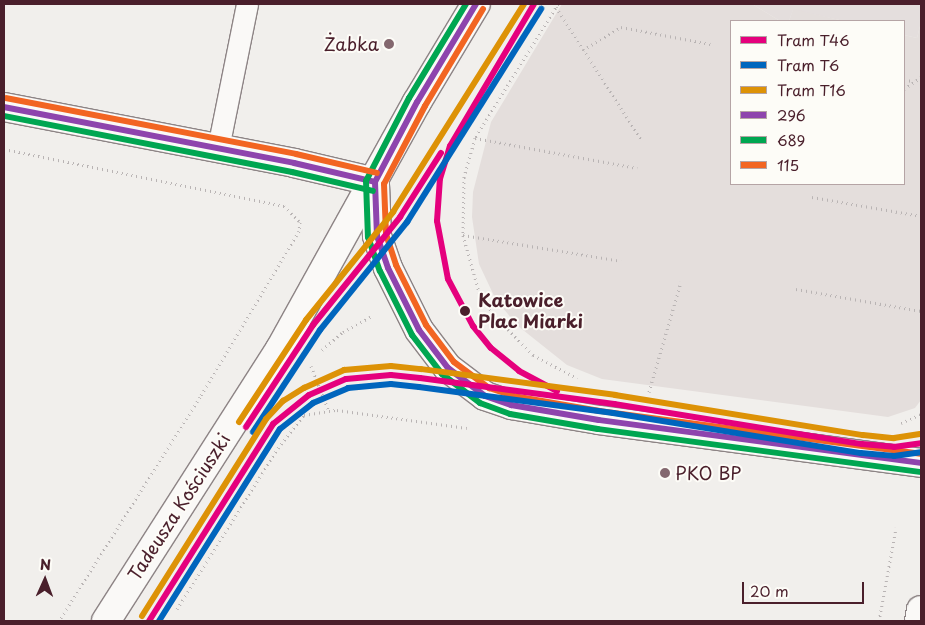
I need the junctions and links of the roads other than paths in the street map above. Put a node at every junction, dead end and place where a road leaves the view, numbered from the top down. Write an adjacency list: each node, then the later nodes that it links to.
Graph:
1 (247, 4): 4 (lane)
2 (476, 4): 5 (street, Tadeusza Kościuszki)
3 (4, 107): 4 (street)
4 (218, 148): 5 (street)
5 (375, 182): 6 (street); 8 (street, Tadeusza Kościuszki)
6 (921, 463)
7 (921, 610): 9 (street)
8 (106, 621)
9 (919, 621)

